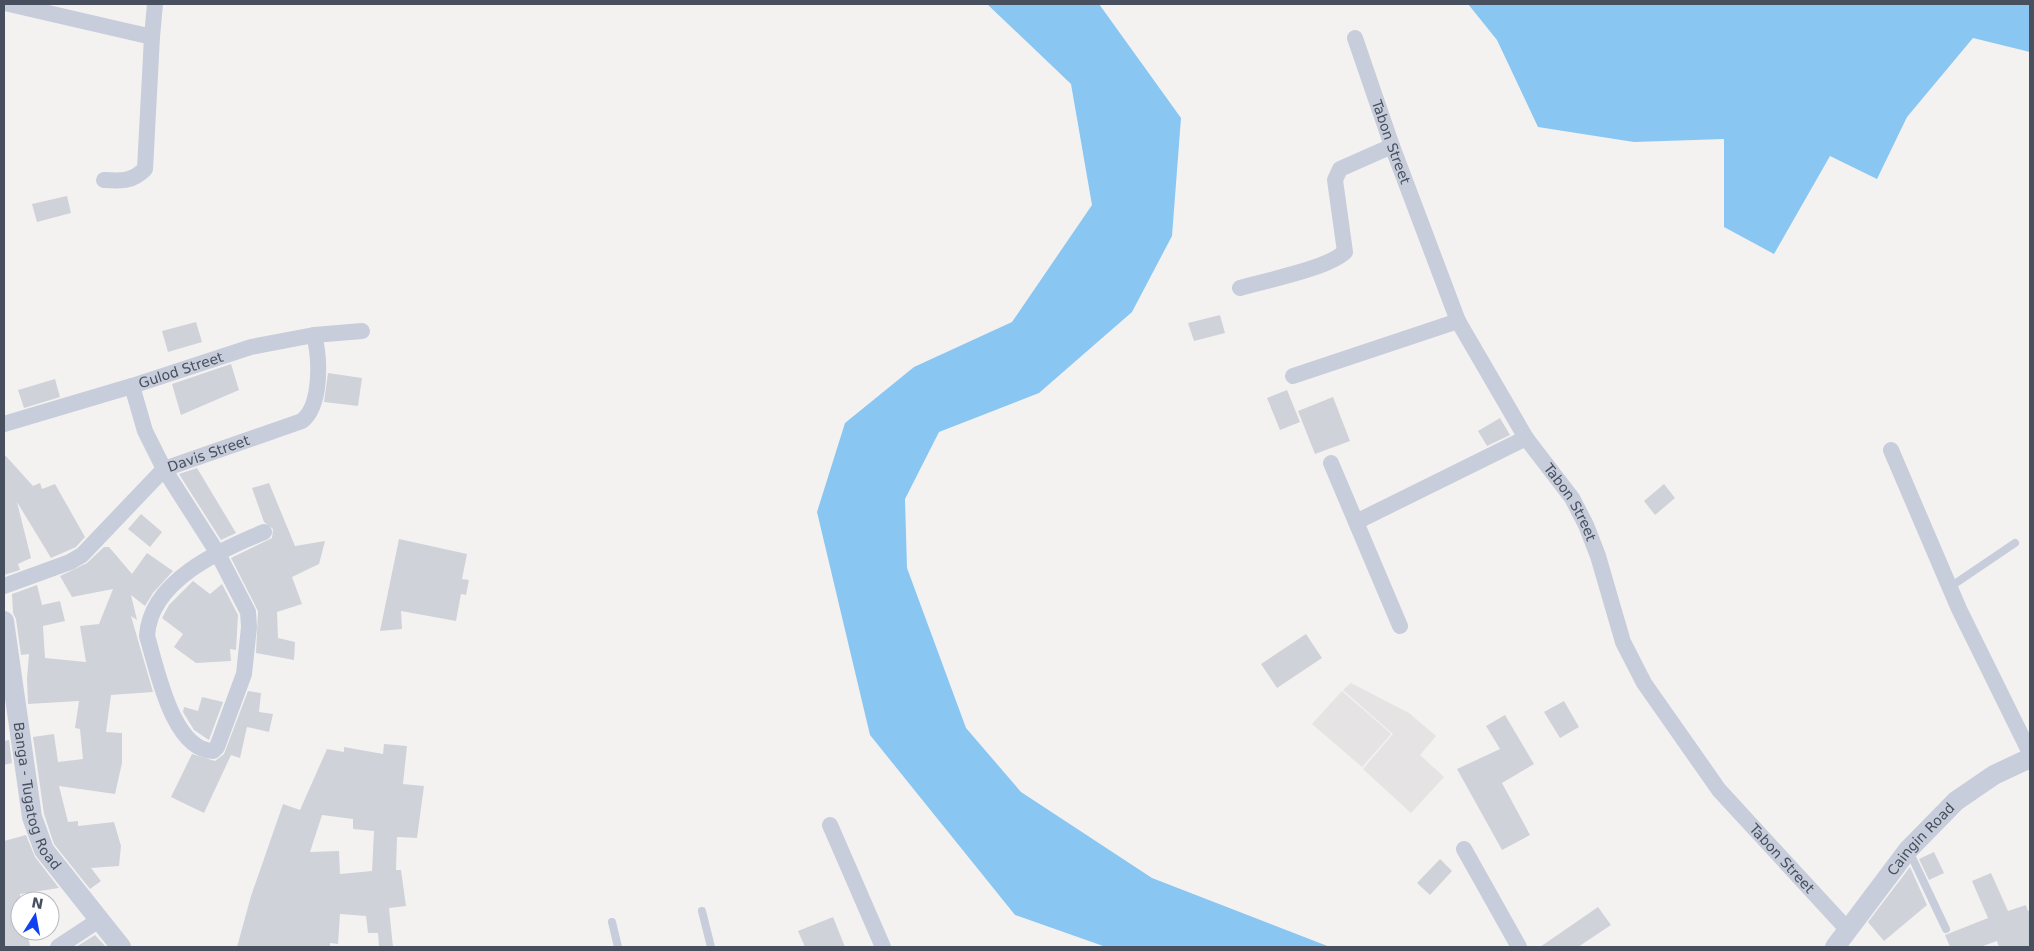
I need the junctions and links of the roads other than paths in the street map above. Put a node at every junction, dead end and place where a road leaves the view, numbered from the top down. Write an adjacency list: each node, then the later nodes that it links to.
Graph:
1 (9, 4): 3 (street)
2 (155, 4): 3 (street)
3 (152, 37): 6 (street)
4 (1355, 38): 5 (street, Tabon Street)
5 (1392, 146): 7 (street); 8 (street, Tabon Street)
6 (104, 180)
7 (1240, 288)
8 (1458, 321): 11 (street); 14 (street, Tabon Street)
9 (362, 331): 10 (street, Gulod Street)
10 (314, 335): 12 (street, Gulod Street); 17 (street, Davis Street)
11 (1293, 376)
12 (132, 386): 13 (street, Gulod Street); 17 (street)
13 (4, 424)
14 (1526, 438): 18 (street); 36 (street, Tabon Street)
15 (1891, 450): 23 (street)
16 (1331, 463): 18 (street)
17 (164, 469): 21 (street); 22 (street, Davis Street)
18 (1356, 522): 25 (street)
19 (264, 532): 21 (street)
20 (2015, 543): 23 (lane)
21 (217, 552): 21 (street)
22 (4, 586)
23 (1950, 587): 27 (street)
24 (4, 621): 26 (street, Banga - Tugatog Road)
25 (1400, 626)
26 (6, 658): 33 (street, Banga - Tugatog Road)
27 (2030, 753)
28 (2030, 758): 31 (street, Caingin Road)
29 (830, 825): 41 (street)
30 (1464, 849): 42 (street)
31 (1908, 850): 35 (lane); 36 (street, Caingin Road)
32 (702, 911): 40 (lane)
33 (99, 920): 37 (street); 38 (street, Banga - Tugatog Road)
34 (612, 922): 39 (lane)
35 (1946, 929)
36 (1841, 941)
37 (58, 947)
38 (121, 947)
39 (618, 947)
40 (711, 947)
41 (883, 947)
42 (1519, 947)

